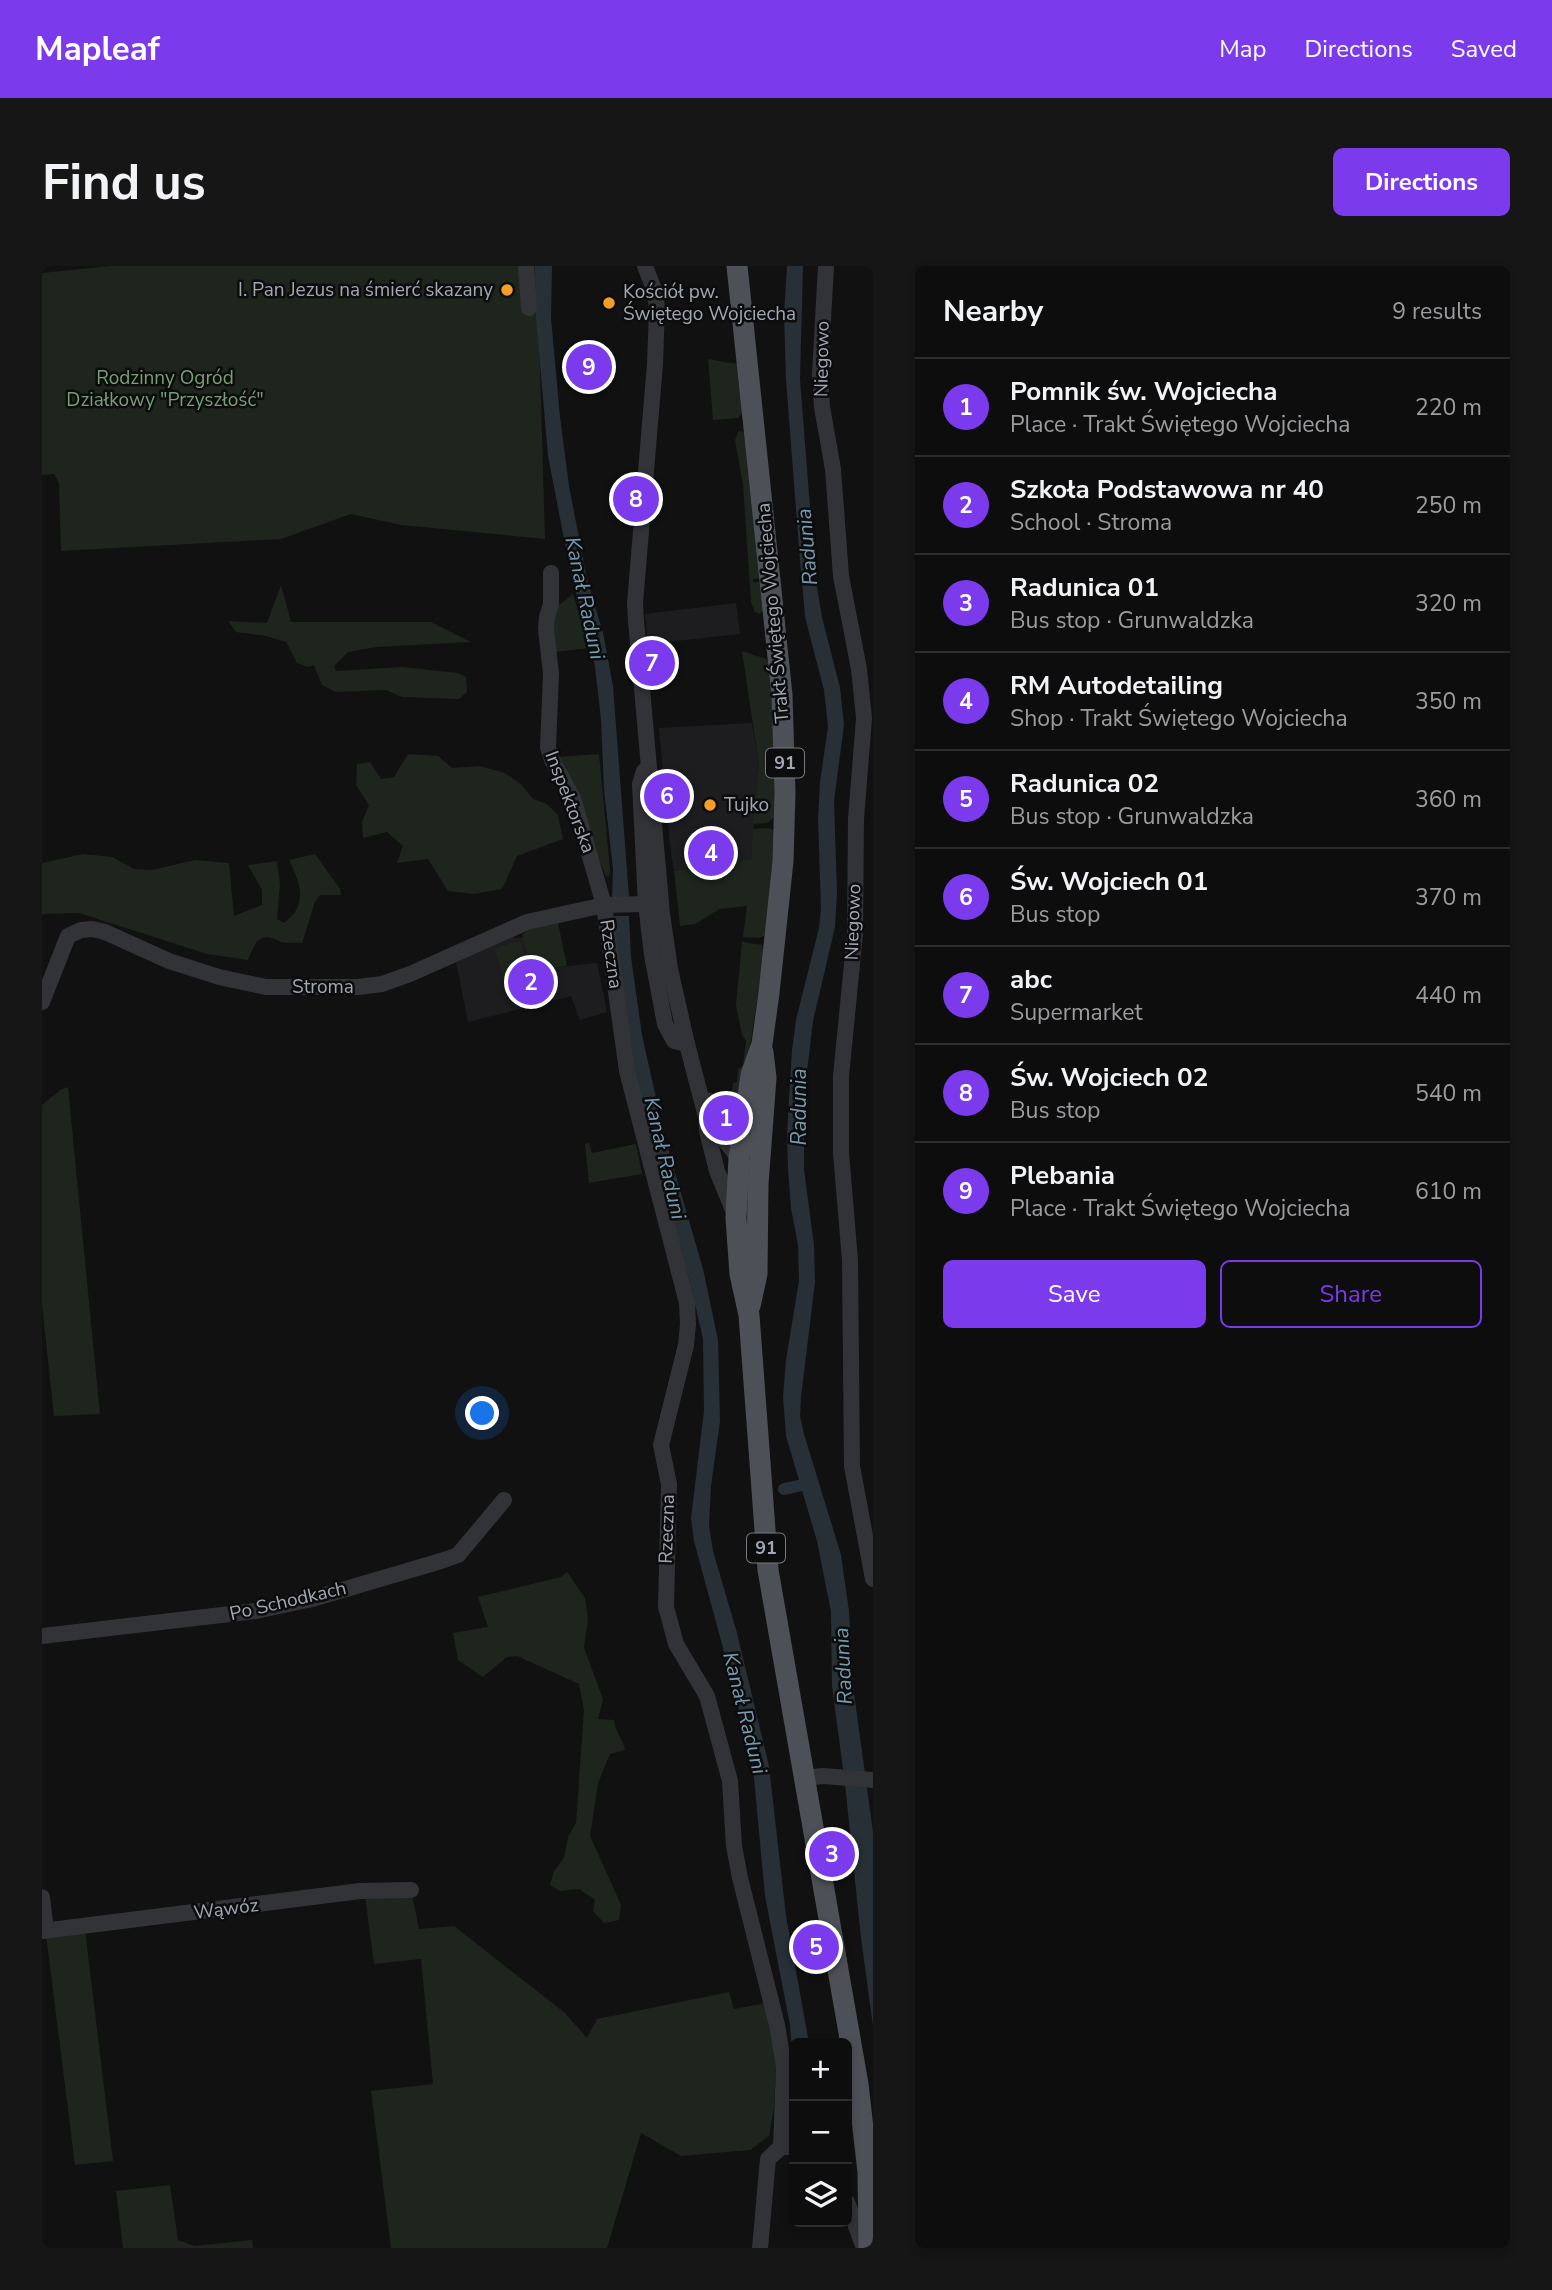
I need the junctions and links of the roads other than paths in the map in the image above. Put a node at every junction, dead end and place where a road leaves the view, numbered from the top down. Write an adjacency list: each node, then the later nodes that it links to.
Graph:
1 (526, 266): 5 (street)
2 (645, 266): 7 (street, Trakt Świętego Wojciecha)
3 (737, 266): 12 (main road, Trakt Świętego Wojciecha / 91)
4 (826, 266): 21 (street, Niegowo)
5 (529, 308)
6 (551, 573): 9 (street, Inspektorska)
7 (649, 766): 8 (street); 11 (street, Trakt Świętego Wojciecha)
8 (639, 904): 9 (street, Stroma); 11 (street)
9 (607, 905): 10 (street, Stroma); 30 (street, Rzeczna)
10 (42, 1002)
11 (687, 1044): 14 (street, Trakt Świętego Wojciecha)
12 (762, 1044): 13 (main road, Trakt Świętego Wojciecha / 91); 17 (main road, Trakt Świętego Wojciecha / 91)
13 (748, 1096): 14 (street); 16 (main road, Trakt Świętego Wojciecha / 91)
14 (702, 1098): 15 (street, Trakt Świętego Wojciecha)
15 (706, 1117): 16 (street, Trakt Świętego Wojciecha); 18 (street, Trakt Świętego Wojciecha)
16 (739, 1158): 17 (street, Trakt Świętego Wojciecha); 18 (main road, Trakt Świętego Wojciecha / 91)
17 (758, 1184): 19 (main road, Trakt Świętego Wojciecha / 91)
18 (736, 1218): 19 (main road, Trakt Świętego Wojciecha / 91)
19 (749, 1315): 23 (main road, Trakt Świętego Wojciecha / 91)
20 (504, 1500): 22 (street, Po Schodkach)
21 (873, 1579)
22 (42, 1636)
23 (803, 1778): 24 (street); 28 (main road, 91)
24 (873, 1780)
25 (411, 1890): 27 (street, Wąwóz)
26 (42, 1897): 27 (street)
27 (44, 1931)
28 (847, 2038)
29 (852, 2065): 33 (main road, 91)
30 (788, 2147): 32 (street)
31 (852, 2214): 33 (street)
32 (760, 2248)
33 (867, 2248)

